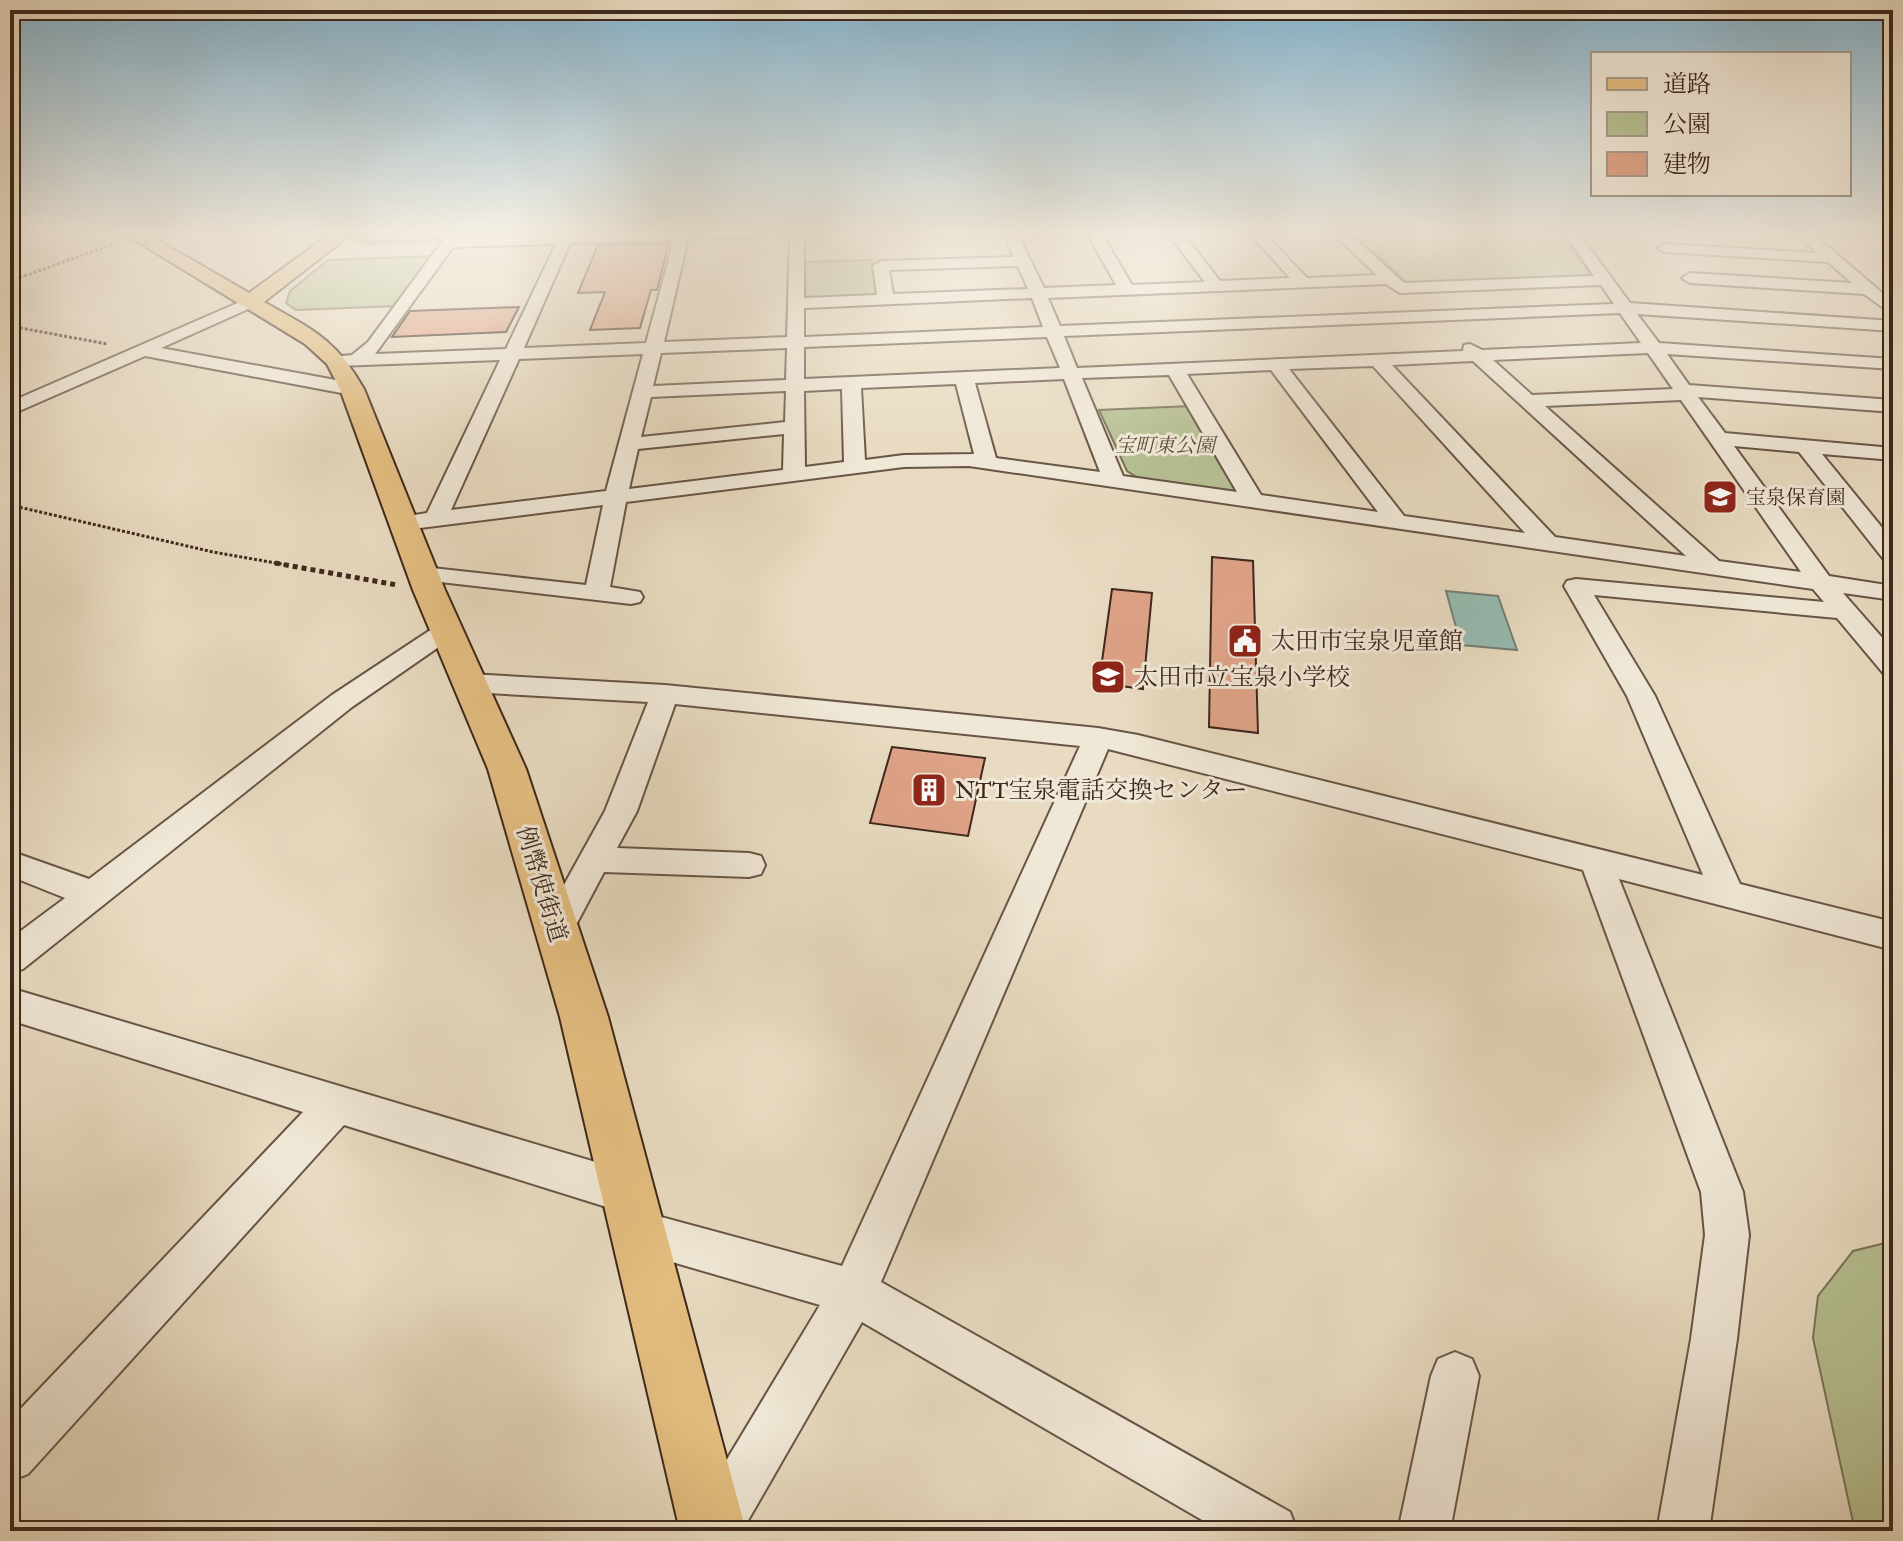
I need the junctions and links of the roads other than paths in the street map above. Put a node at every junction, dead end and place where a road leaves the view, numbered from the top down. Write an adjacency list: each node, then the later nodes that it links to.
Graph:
1 (249, 303): 18 (street); 24 (main road, 例幣使街道)
2 (405, 303): 24 (street)
3 (535, 303): 19 (street)
4 (665, 303): 16 (street)
5 (796, 303): 15 (street)
6 (1042, 303): 14 (street)
7 (1417, 303): 12 (street)
8 (1621, 303): 11 (street)
9 (1659, 303): 11 (street)
10 (1748, 303): 13 (street)
11 (1625, 308): 12 (street); 17 (street)
12 (1431, 315): 14 (street); 20 (street)
13 (1893, 326)
14 (1054, 331): 15 (street); 26 (street)
15 (795, 341): 16 (street); 29 (street)
16 (654, 347): 19 (street); 30 (street)
17 (1653, 348): 20 (street); 22 (street); 31 (street)
18 (142, 350): 24 (street); 34 (street)
19 (511, 353): 24 (street); 46 (street)
20 (1477, 356): 21 (street); 32 (street)
21 (1378, 360): 23 (street); 48 (street)
22 (1893, 364)
23 (1276, 365): 25 (street); 47 (street)
24 (349, 369): 46 (main road, 例幣使街道)
25 (1175, 369): 26 (street); 45 (street)
26 (1072, 374): 27 (street); 43 (street)
27 (964, 378): 28 (street); 40 (street)
28 (851, 383): 29 (street); 41 (street)
29 (795, 386): 30 (street); 35 (street)
30 (643, 392): 37 (street)
31 (1685, 392): 32 (street); 33 (street); 36 (street)
32 (1527, 401): 50 (street)
33 (1893, 406)
34 (10, 409)
35 (795, 427): 37 (street); 42 (street)
36 (1719, 439): 38 (street); 52 (street)
37 (629, 444): 44 (street)
38 (1805, 446): 39 (street); 49 (street)
39 (1893, 454)
40 (987, 463): 41 (street); 43 (street)
41 (855, 467): 42 (street)
42 (794, 475): 44 (street)
43 (1114, 480): 45 (street)
44 (616, 496): 46 (street); 54 (street)
45 (1253, 500): 47 (street)
46 (420, 521): 51 (main road, 例幣使街道)
47 (1396, 521): 48 (street)
48 (1547, 543): 50 (street)
49 (1893, 556)
50 (1712, 567): 52 (street)
51 (426, 582): 54 (street); 57 (main road, 例幣使街道)
52 (1821, 583): 53 (street); 56 (street)
53 (1893, 593)
54 (596, 594): 55 (street)
55 (631, 597)
56 (1843, 611): 58 (street); 67 (street)
57 (447, 630): 59 (main road, 例幣使街道); 66 (street)
58 (1893, 667)
59 (470, 683): 60 (street); 68 (main road, 例幣使街道)
60 (665, 694): 61 (street); 62 (street)
61 (1098, 738): 63 (street); 74 (street)
62 (595, 859): 65 (street); 68 (street)
63 (1596, 862): 67 (street); 80 (street)
64 (10, 863): 66 (street)
65 (749, 865)
66 (91, 894): 70 (street)
67 (1728, 895): 69 (street)
68 (556, 930): 73 (main road, 例幣使街道)
69 (1893, 936)
70 (10, 959)
71 (10, 1004): 72 (street)
72 (337, 1104): 73 (street); 76 (street)
73 (634, 1213): 74 (street); 77 (main road, 例幣使街道)
74 (854, 1292): 77 (street); 78 (street)
75 (1455, 1376): 79 (street)
76 (10, 1456)
77 (713, 1531)
78 (1271, 1531)
79 (1424, 1531)
80 (1683, 1531)

